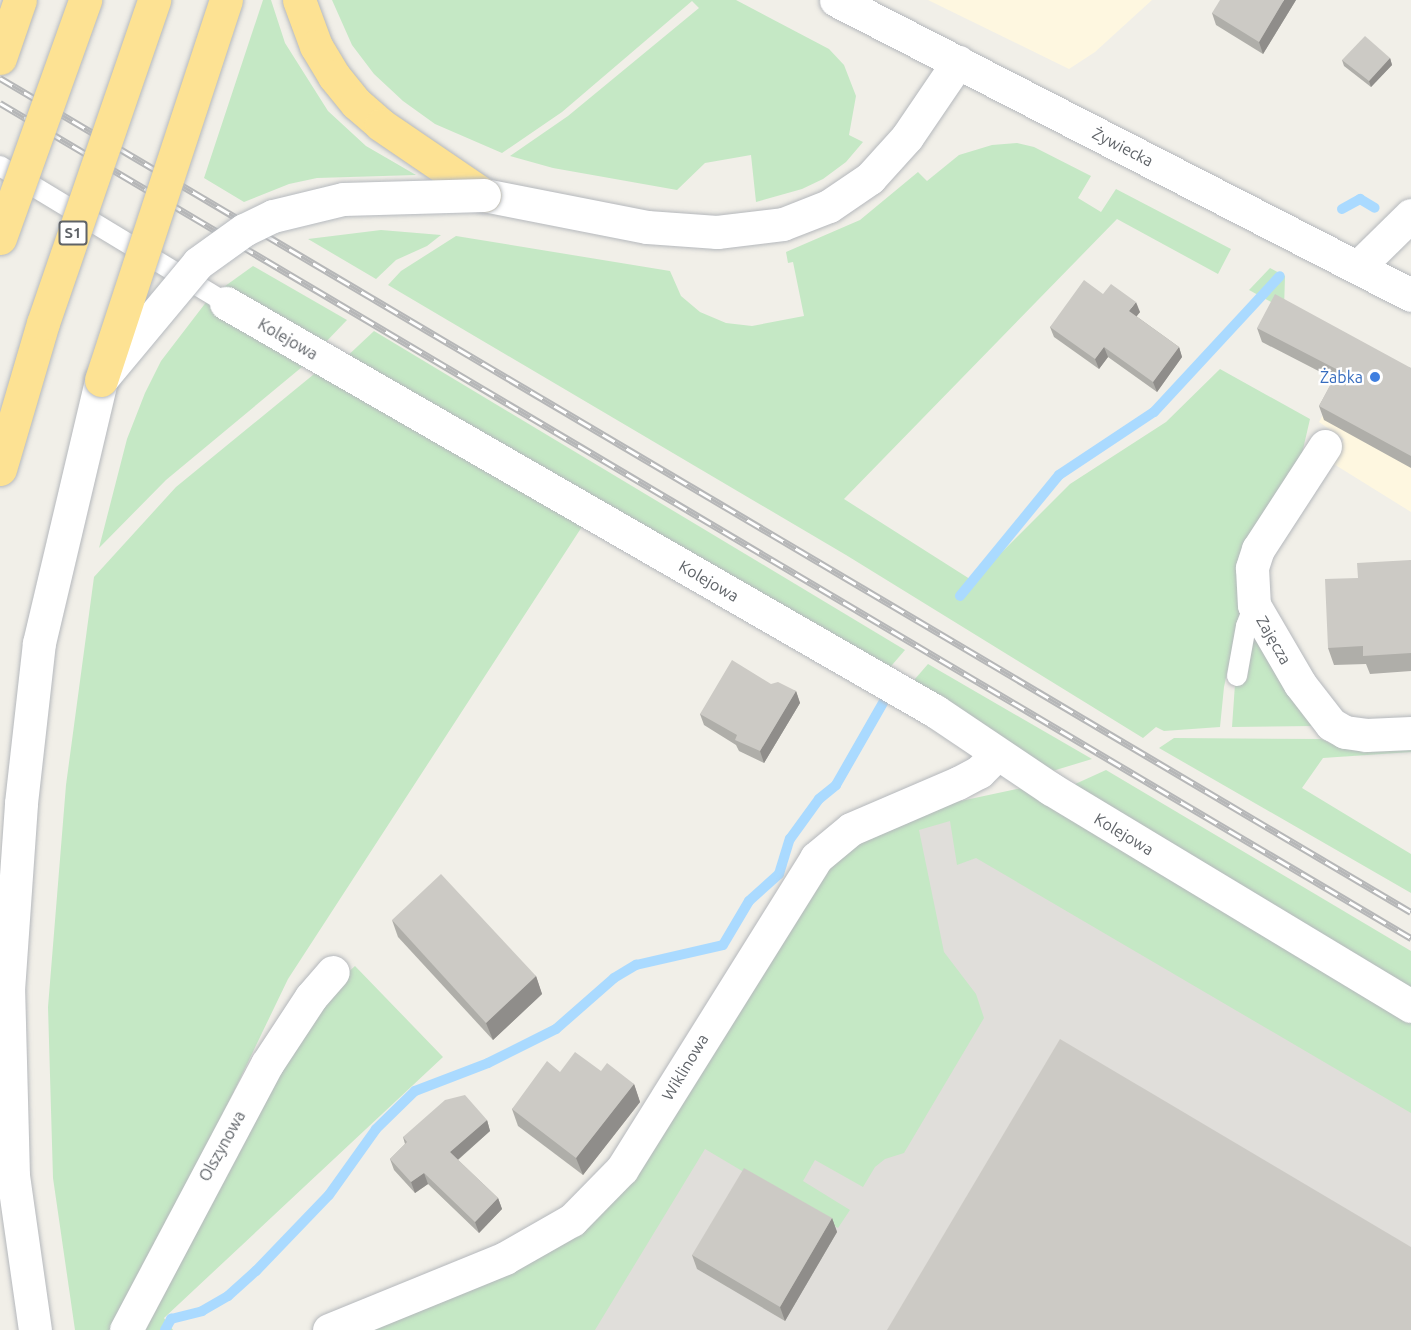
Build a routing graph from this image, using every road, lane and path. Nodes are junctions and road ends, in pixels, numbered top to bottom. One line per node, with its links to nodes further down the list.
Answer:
1 (20, 0): 7 (highway)
2 (85, 0): 12 (highway, bridge)
3 (154, 0): 18 (highway, S1, bridge)
4 (226, 0): 16 (highway, bridge)
5 (299, 0): 10 (highway)
6 (836, 0): 8 (street, Żywiecka)
7 (0, 58)
8 (958, 62): 10 (street); 13 (street, Żywiecka)
9 (0, 166): 15 (lane, Kolejowa)
10 (484, 195): 16 (street, bridge)
11 (1411, 215): 13 (street)
12 (0, 237)
13 (1358, 267): 14 (street, Żywiecka)
14 (1411, 295)
15 (226, 303): 22 (street, Kolejowa)
16 (101, 380): 25 (street)
17 (1325, 446): 19 (street, Zajęcza)
18 (0, 469)
19 (1254, 605): 20 (lane); 21 (street, Zajęcza)
20 (1237, 676)
21 (1411, 733)
22 (997, 754): 24 (street, Kolejowa); 27 (street, Wiklinowa)
23 (333, 972): 26 (street, Olszynowa)
24 (1411, 1006)
25 (35, 1330)
26 (126, 1330)
27 (329, 1330)

